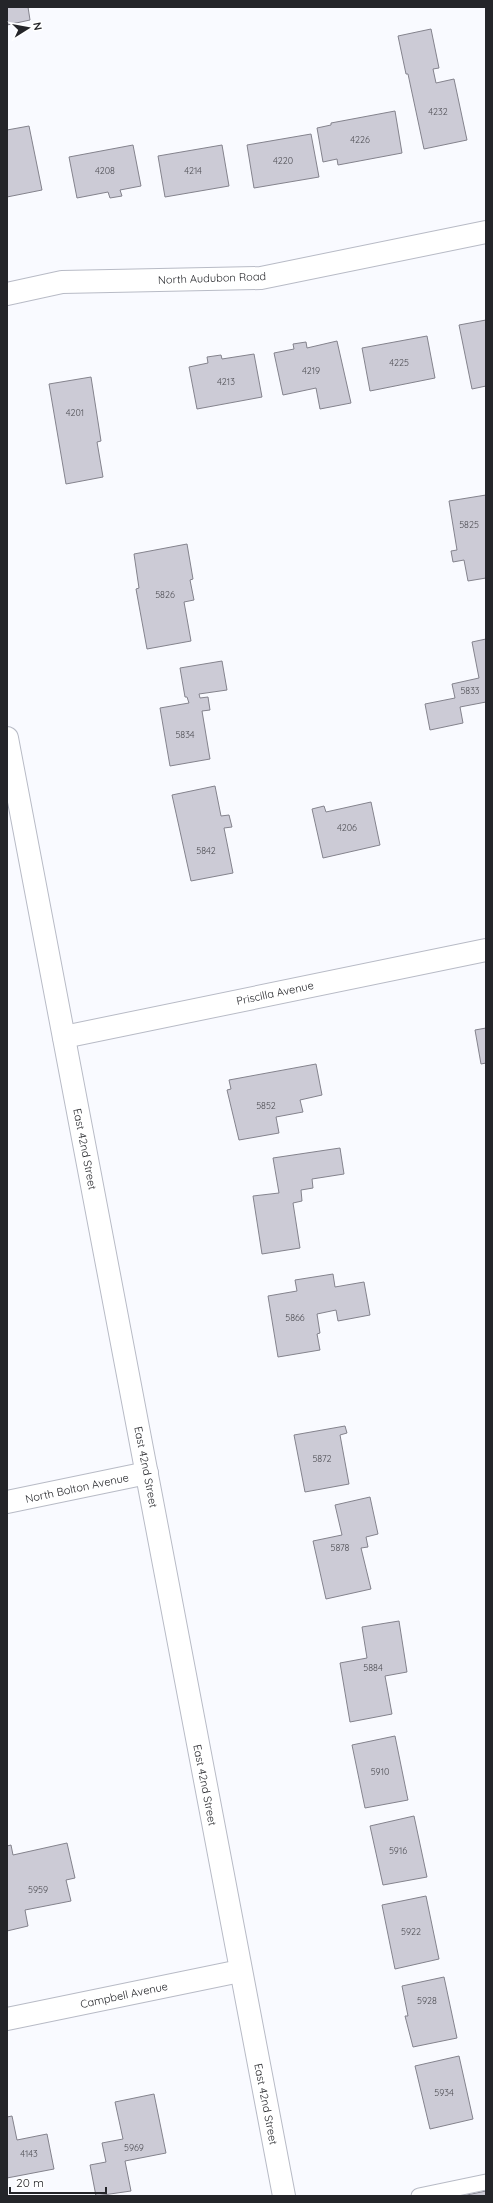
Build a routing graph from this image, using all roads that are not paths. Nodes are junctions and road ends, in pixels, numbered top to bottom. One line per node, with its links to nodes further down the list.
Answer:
1 (486, 232): 2 (street, North Audubon Road)
2 (7, 294)
3 (7, 738): 5 (street, East 42nd Street)
4 (486, 950): 5 (street, Priscilla Avenue)
5 (64, 1037): 6 (street, East 42nd Street)
6 (147, 1473): 7 (street, North Bolton Avenue); 8 (street, East 42nd Street)
7 (7, 1502)
8 (240, 1971): 9 (street, Campbell Avenue); 11 (street, East 42nd Street)
9 (7, 2019)
10 (486, 2182): 12 (lane)
11 (284, 2196)
12 (420, 2196)

